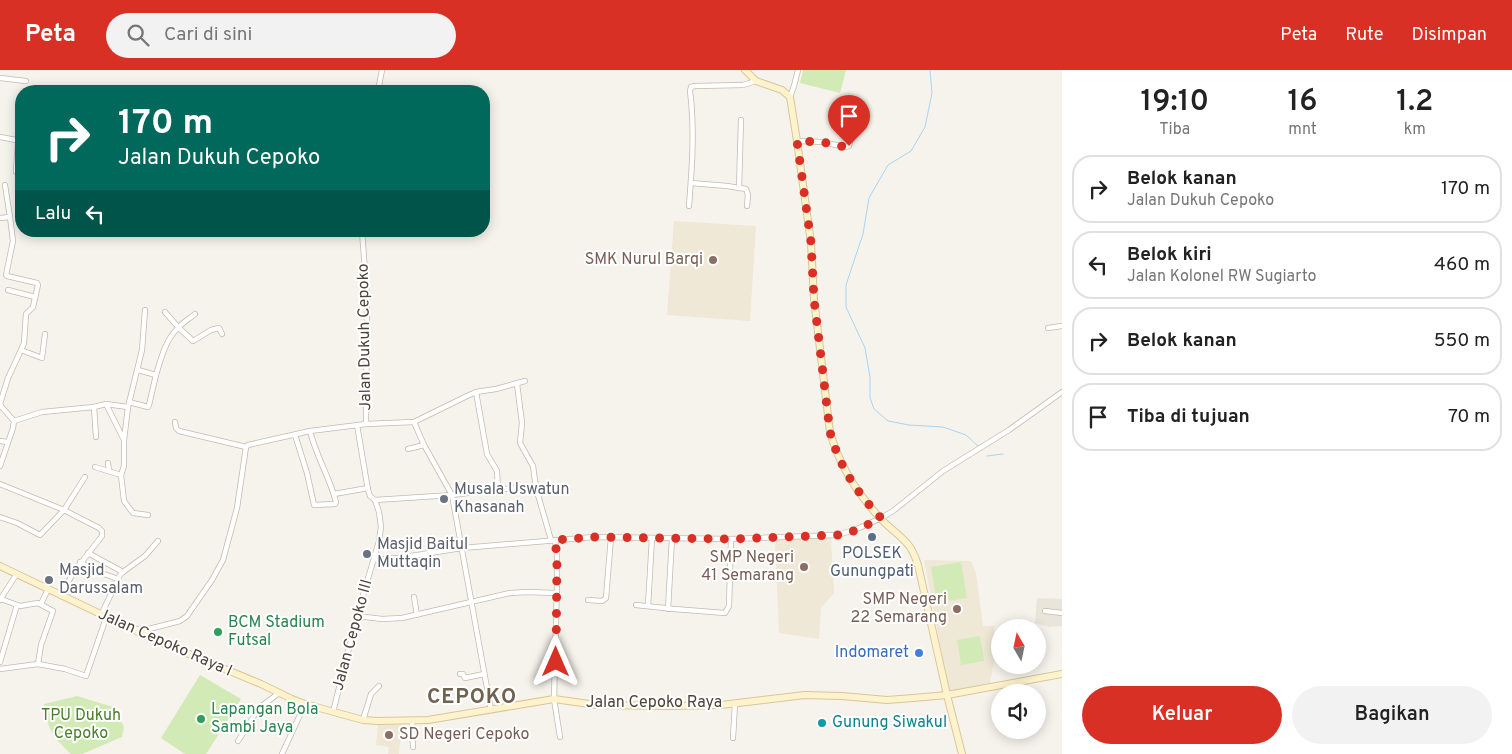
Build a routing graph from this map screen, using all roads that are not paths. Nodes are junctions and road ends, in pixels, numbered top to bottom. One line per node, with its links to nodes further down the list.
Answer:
1 (382, 70): 7 (street)
2 (744, 70): 6 (main road)
3 (798, 70): 8 (street)
4 (0, 78): 5 (street)
5 (26, 81)
6 (756, 81): 8 (main road); 14 (street)
7 (379, 85)
8 (790, 97): 13 (main road)
9 (856, 116): 13 (street)
10 (740, 120): 16 (street)
11 (0, 137): 12 (street)
12 (15, 140)
13 (797, 141): 73 (main road)
14 (691, 183): 16 (street); 17 (street)
15 (5, 186): 19 (street)
16 (739, 188): 18 (street)
17 (689, 206)
18 (747, 206)
19 (10, 217): 20 (street); 23 (street)
20 (0, 218)
21 (362, 237): 46 (street, Jalan Dukuh Cepoko)
22 (8, 290): 23 (street)
23 (35, 297): 32 (street)
24 (145, 310): 33 (street)
25 (165, 312): 28 (street)
26 (195, 314): 28 (street)
27 (1062, 326): 29 (street)
28 (178, 327): 31 (street); 34 (street)
29 (1048, 328)
30 (45, 334): 32 (street)
31 (222, 334)
32 (21, 350): 39 (street)
33 (138, 370): 34 (street); 41 (street)
34 (156, 375): 41 (street)
35 (525, 381): 36 (street)
36 (517, 384): 37 (street); 65 (street)
37 (476, 392): 45 (street); 66 (street)
38 (1062, 392): 73 (street)
39 (0, 404): 43 (street)
40 (106, 404): 41 (street); 42 (street); 51 (street)
41 (128, 405): 51 (street)
42 (94, 407): 43 (street); 50 (street)
43 (14, 421): 53 (street)
44 (175, 422): 55 (street)
45 (414, 422): 46 (street, Jalan Dukuh Cepoko); 54 (street)
46 (366, 424): 47 (street)
47 (358, 425): 48 (street); 64 (street)
48 (310, 431): 49 (street); 67 (street)
49 (294, 435): 55 (street); 67 (street)
50 (96, 437)
51 (124, 440): 61 (street)
52 (0, 441): 53 (street)
53 (8, 442): 58 (street)
54 (424, 445): 56 (street); 68 (street)
55 (246, 447): 105 (street)
56 (408, 449)
57 (108, 463): 60 (street)
58 (0, 466)
59 (95, 467): 60 (street)
60 (110, 471): 61 (street)
61 (121, 475): 71 (street)
62 (85, 477): 70 (street)
63 (0, 484): 70 (street)
64 (368, 488): 67 (street); 69 (street, Jalan Cepoko III)
65 (536, 488): 66 (street); 78 (street)
66 (498, 489): 68 (street)
67 (334, 494)
68 (452, 495): 69 (street); 80 (street)
69 (375, 500): 82 (street, Jalan Cepoko III)
70 (64, 510): 72 (street); 81 (street)
71 (148, 515)
72 (0, 517)
73 (881, 518): 77 (street); 116 (main road)
74 (611, 537): 75 (street); 78 (street); 93 (street)
75 (652, 538): 76 (street); 98 (street)
76 (672, 538): 77 (street); 99 (street)
77 (731, 539): 99 (street)
78 (553, 540): 80 (street); 89 (street)
79 (158, 541): 85 (street)
80 (462, 548): 82 (street); 94 (street)
81 (88, 553): 83 (street); 85 (street)
82 (374, 560): 103 (street, Jalan Cepoko III)
83 (80, 562): 87 (street); 90 (street)
84 (0, 566): 86 (main road, Jalan Cepoko Raya I)
85 (123, 572): 87 (street)
86 (16, 575): 88 (main road, Jalan Cepoko Raya I); 92 (street)
87 (118, 579): 104 (street)
88 (48, 589): 90 (main road, Jalan Cepoko Raya I); 95 (street)
89 (556, 593): 94 (street); 117 (street)
90 (60, 596): 104 (main road, Jalan Cepoko Raya I)
91 (414, 596): 102 (street)
92 (1, 600): 96 (street)
93 (588, 600)
94 (471, 603): 102 (street); 112 (street)
95 (41, 604): 96 (street); 109 (street)
96 (17, 605): 108 (street)
97 (636, 605): 98 (street)
98 (648, 606): 99 (street)
99 (668, 609)
100 (1045, 611): 101 (street)
101 (1062, 612)
102 (417, 615): 103 (street)
103 (357, 616): 121 (street, Jalan Cepoko III)
104 (104, 617): 106 (main road, Jalan Cepoko Raya I); 109 (street)
105 (148, 628): 106 (street); 107 (street)
106 (134, 630): 107 (main road, Jalan Cepoko Raya I)
107 (144, 635): 115 (main road, Jalan Cepoko Raya I)
108 (0, 662)
109 (38, 664): 110 (street)
110 (0, 669)
111 (460, 674): 112 (street)
112 (484, 674): 120 (street)
113 (1062, 674): 116 (main road, Jalan Cepoko Raya)
114 (379, 686): 122 (street)
115 (279, 692): 118 (main road, Jalan Cepoko Raya I); 126 (street)
116 (947, 695): 119 (main road, Jalan Cepoko Raya); 129 (main road)
117 (554, 699): 119 (main road, Jalan Cepoko Raya); 120 (main road, Jalan Cepoko Raya); 124 (street)
118 (305, 704): 121 (main road, Jalan Cepoko Raya I); 128 (street)
119 (735, 704): 125 (street)
120 (491, 710): 123 (main road, Jalan Cepoko Raya)
121 (333, 712): 122 (main road, Jalan Cepoko Raya)
122 (363, 720): 123 (main road, Jalan Cepoko Raya)
123 (412, 720): 127 (street)
124 (560, 737)
125 (733, 738)
126 (238, 741)
127 (413, 747)
128 (282, 754)
129 (962, 754)

